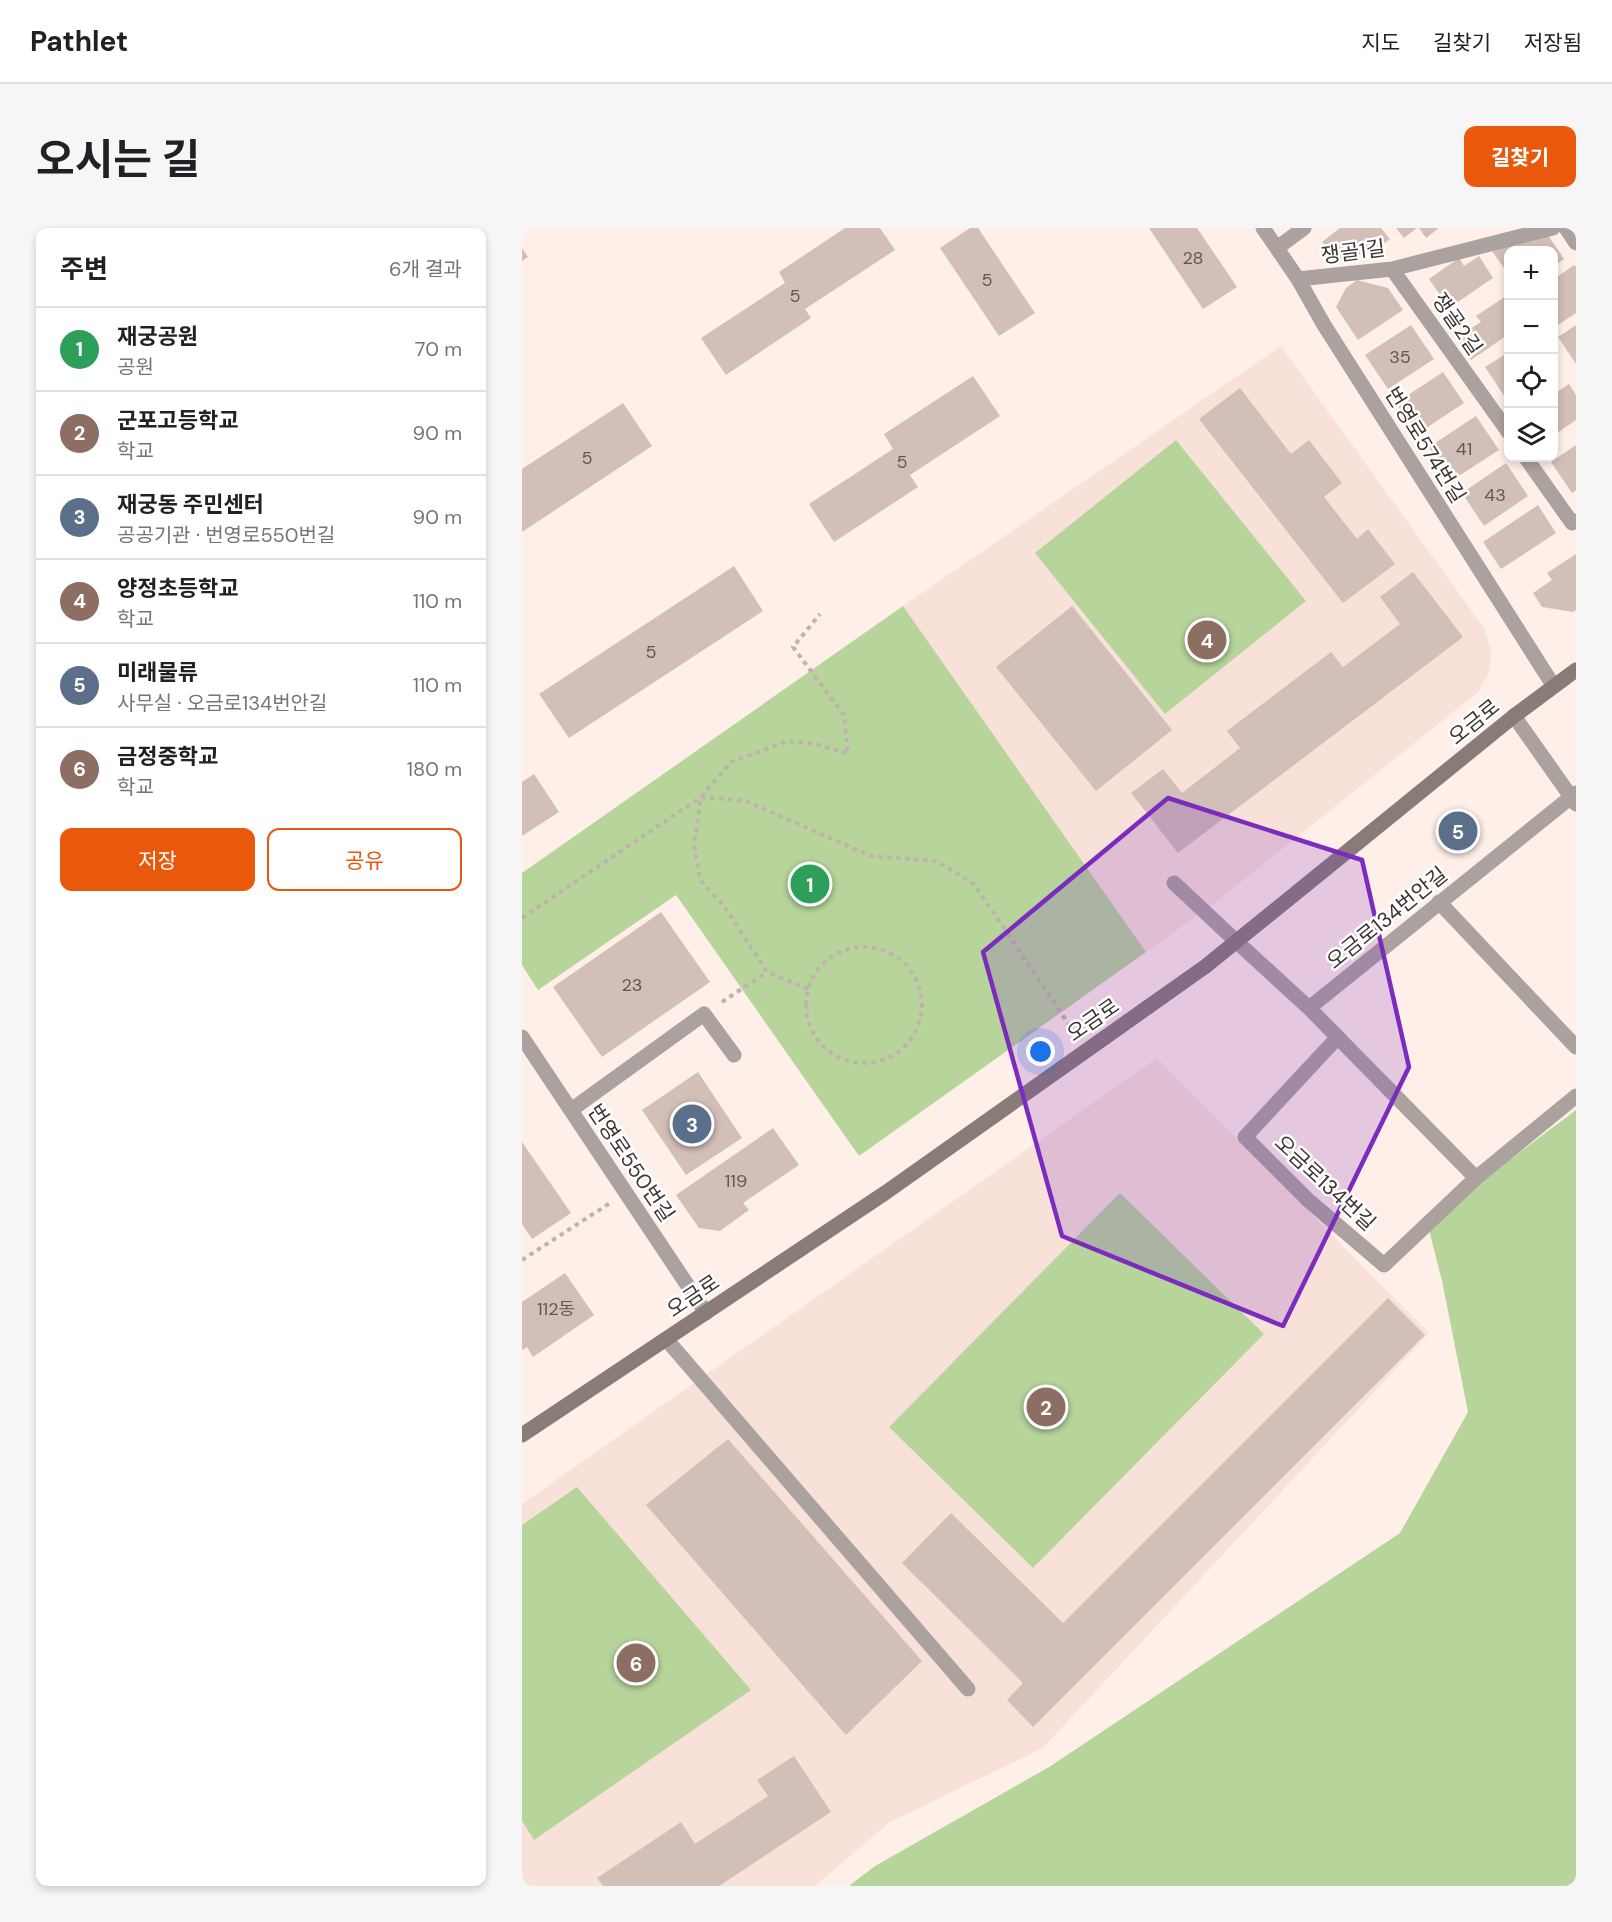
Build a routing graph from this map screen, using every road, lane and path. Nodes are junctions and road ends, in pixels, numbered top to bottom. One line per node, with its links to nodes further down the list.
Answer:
1 (1263, 228): 6 (street, 번영로574번길)
2 (1304, 228): 6 (street)
3 (1553, 228): 7 (street, 쟁골1길)
4 (1566, 228): 5 (street)
5 (1576, 243)
6 (1277, 248): 8 (street, 번영로574번길)
7 (1392, 269): 8 (street, 쟁골1길); 9 (street, 쟁골2길)
8 (1298, 279): 14 (street, 번영로574번길)
9 (1504, 426)
10 (1529, 462): 11 (street)
11 (1576, 521)
12 (820, 614): 16 (path)
13 (1576, 670): 14 (street, 오금로)
14 (1553, 685): 15 (street, 오금로)
15 (1514, 716): 17 (street); 21 (street, 오금로)
16 (701, 797): 20 (path); 22 (path); 29 (path)
17 (1574, 798): 19 (street, 오금로134번안길)
18 (1174, 883): 21 (street)
19 (1439, 902): 24 (street, 오금로134번안길); 28 (street)
20 (522, 918)
21 (1237, 942): 24 (street); 29 (street, 오금로)
22 (767, 972): 23 (path); 25 (path)
23 (808, 989): 23 (path)
24 (1309, 1008): 27 (street)
25 (704, 1014): 30 (street); 32 (street)
26 (522, 1037): 32 (street, 번영로550번길)
27 (1337, 1038): 33 (street); 33 (street, 오금로134번길)
28 (1576, 1047)
29 (1086, 1050): 36 (street, 오금로)
30 (734, 1055)
31 (1576, 1096): 33 (street, 오금로134번길)
32 (571, 1110): 34 (street, 번영로550번길)
33 (1476, 1178)
34 (626, 1193): 35 (path); 36 (street, 번영로550번길)
35 (522, 1260)
36 (706, 1313): 37 (street, 오금로)
37 (666, 1339): 38 (street, 오금로); 39 (street)
38 (522, 1435)
39 (968, 1689)

